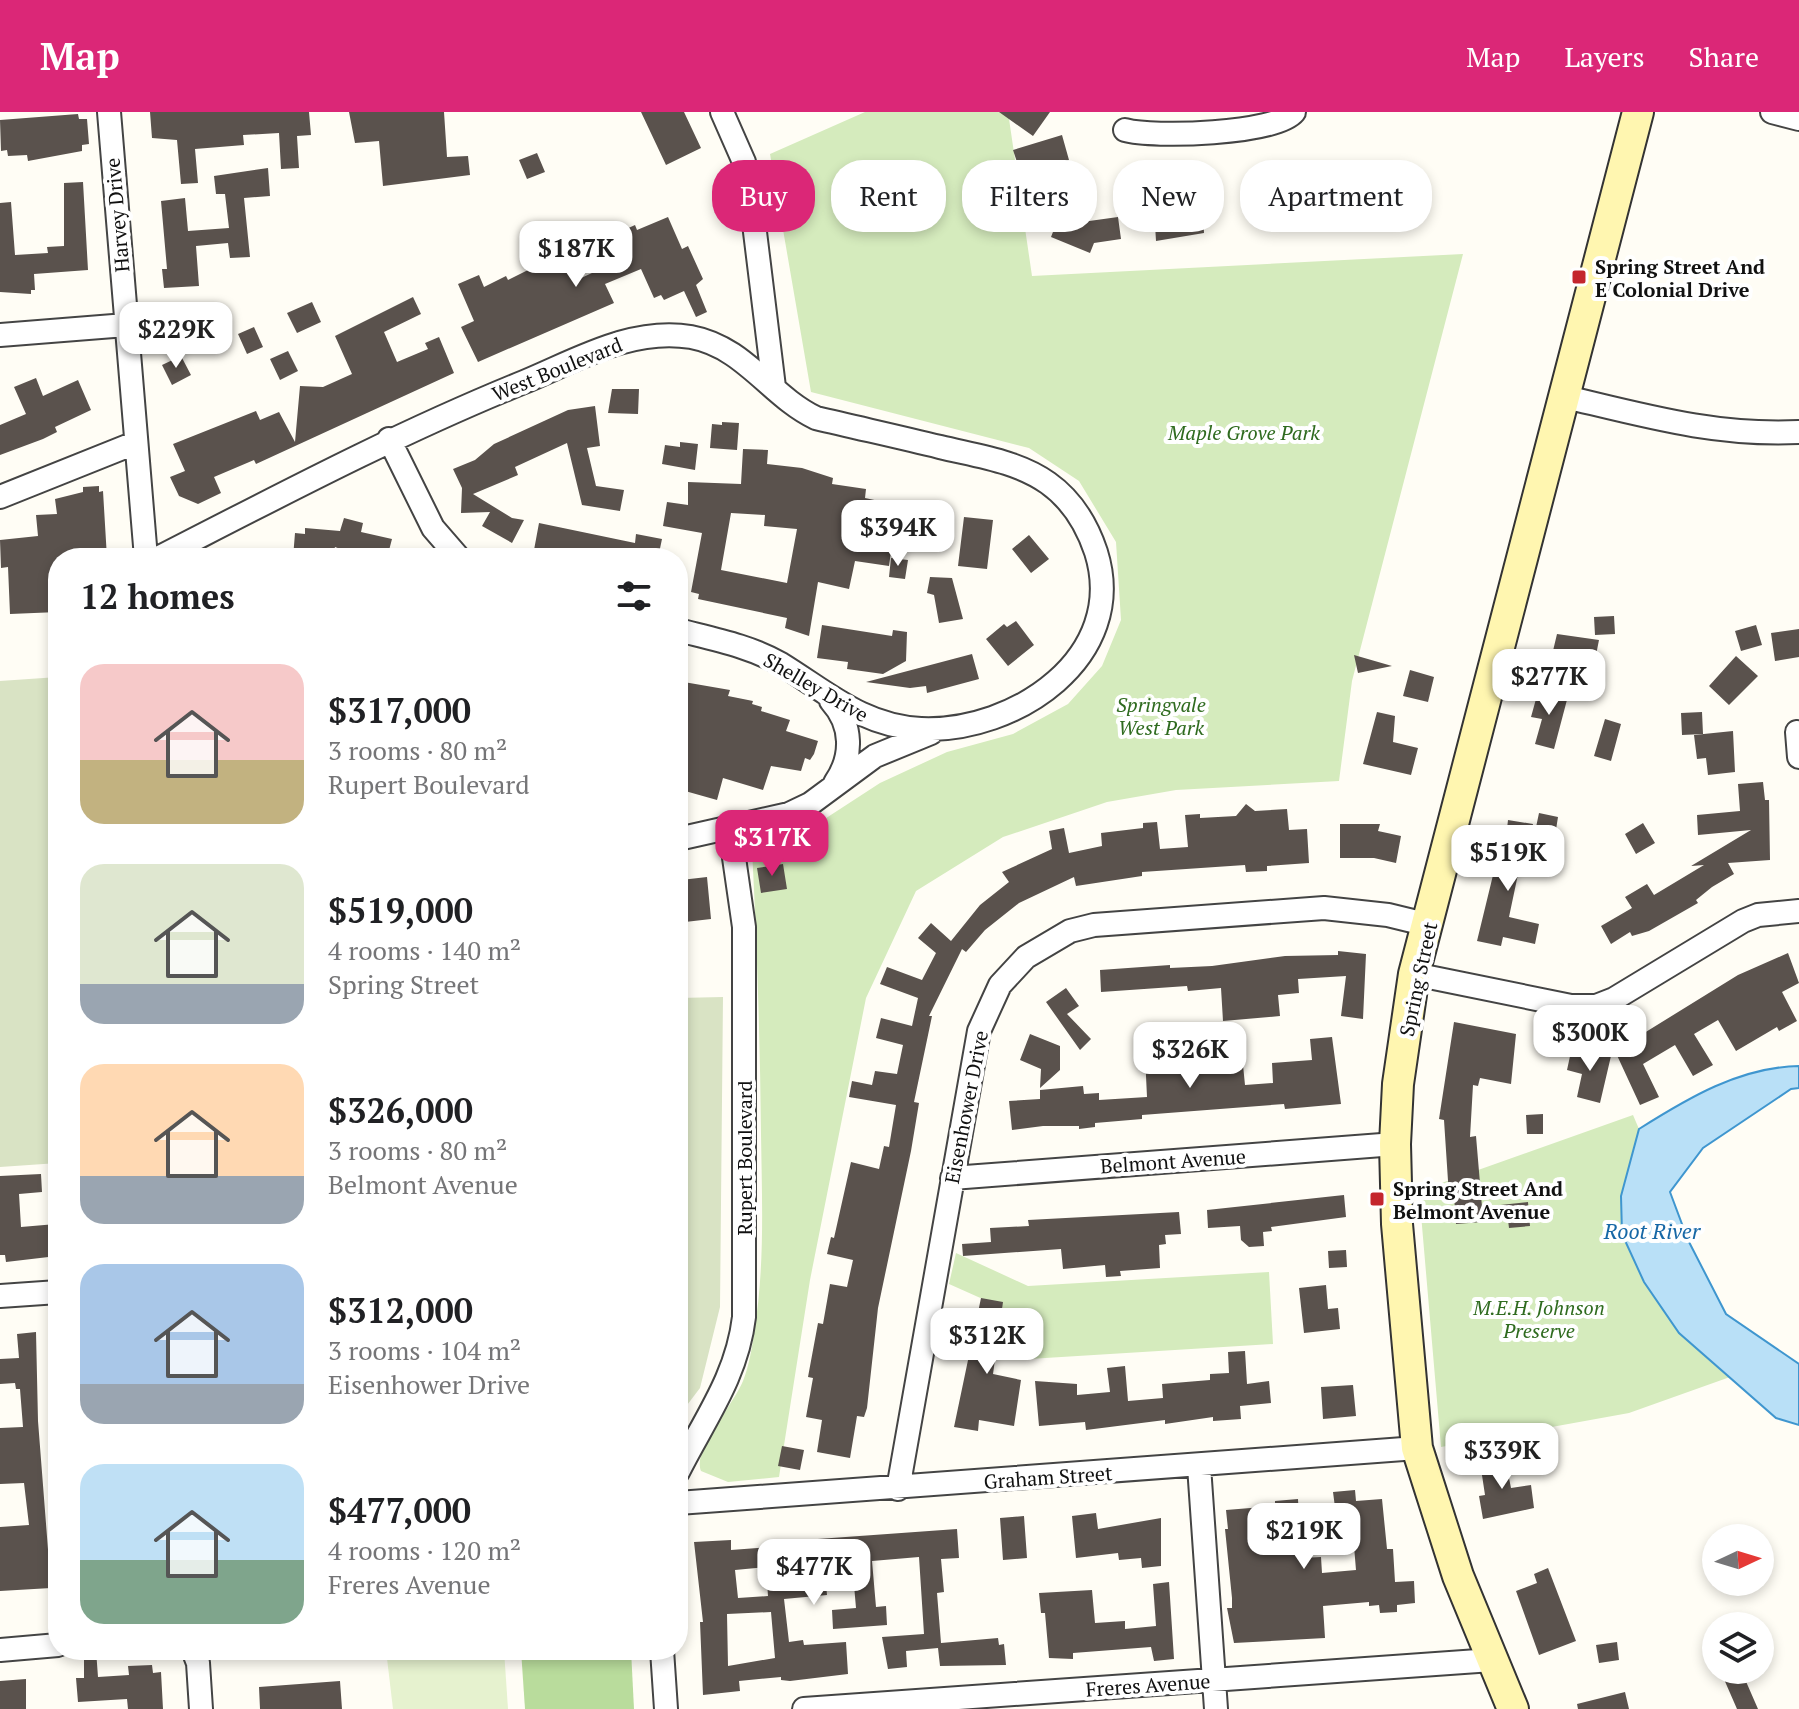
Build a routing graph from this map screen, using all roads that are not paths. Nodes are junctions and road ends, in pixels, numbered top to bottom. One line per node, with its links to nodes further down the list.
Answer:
1 (109, 112): 8 (street, Harvey Drive)
2 (722, 112): 10 (street)
3 (1294, 112): 7 (street)
4 (1638, 112): 11 (main road, Spring Street)
5 (1772, 112): 6 (street)
6 (1799, 119)
7 (1125, 130)
8 (126, 325): 9 (street); 14 (street, Harvey Drive)
9 (0, 335)
10 (774, 387): 13 (street, West Boulevard); 20 (street, West Boulevard)
11 (1566, 397): 12 (street); 29 (main road, Spring Street)
12 (1799, 432)
13 (389, 439): 17 (street, West Boulevard); 18 (street)
14 (135, 443): 15 (street); 16 (street, Harvey Drive)
15 (0, 497)
16 (145, 548)
17 (177, 548)
18 (450, 548)
19 (688, 633): 21 (street, Shelley Drive)
20 (1079, 658): 22 (street, Shelley Drive)
21 (824, 695): 22 (street, Shelley Drive); 25 (street)
22 (956, 727): 25 (street)
23 (1797, 732): 24 (street)
24 (1799, 757)
25 (829, 790): 26 (street)
26 (730, 830): 27 (street); 36 (street, Rupert Boulevard)
27 (688, 837)
28 (1799, 911): 30 (street)
29 (1429, 925): 30 (main road, Spring Street); 32 (street, Eisenhower Drive)
30 (1414, 974): 31 (main road, Spring Street)
31 (1395, 1144): 32 (street, Belmont Avenue); 35 (main road, Spring Street)
32 (952, 1178): 38 (street, Eisenhower Drive)
33 (48, 1293): 34 (street)
34 (0, 1296)
35 (1417, 1448): 37 (street, Graham Street); 44 (main road, Spring Street)
36 (688, 1454)
37 (1199, 1466): 38 (street, Graham Street); 45 (street)
38 (898, 1489): 39 (street, Graham Street)
39 (688, 1502)
40 (48, 1646): 41 (street)
41 (0, 1650)
42 (197, 1660): 46 (street)
43 (663, 1660): 47 (street)
44 (1492, 1660): 45 (street, Freres Avenue); 50 (main road, Spring Street)
45 (1214, 1681): 48 (street, Freres Avenue); 49 (street)
46 (201, 1709)
47 (666, 1709)
48 (804, 1709)
49 (1216, 1709)
50 (1513, 1709)

